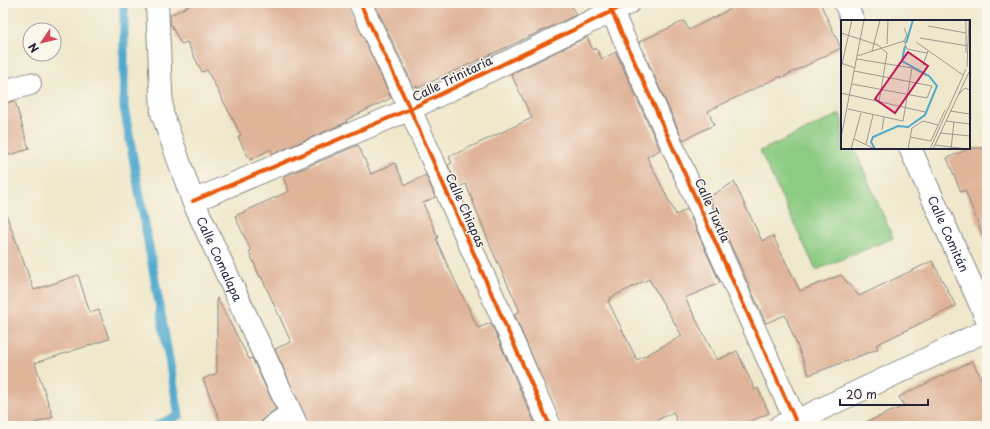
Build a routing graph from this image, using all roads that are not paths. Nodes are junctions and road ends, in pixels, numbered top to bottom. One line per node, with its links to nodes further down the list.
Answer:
1 (157, 3): 10 (street, Calle Comalapa)
2 (360, 3): 8 (street, Calle Chiapas)
3 (845, 3): 5 (street)
4 (616, 6): 8 (street, Calle Trinitaria); 14 (street, Calle Tuxtla)
5 (853, 20)
6 (30, 84): 7 (street)
7 (3, 91)
8 (410, 109): 10 (street, Calle Trinitaria); 16 (street, Calle Chiapas)
9 (910, 149): 11 (street, Calle Comitán)
10 (193, 201): 13 (street, Calle Comalapa)
11 (987, 318)
12 (987, 330): 14 (street)
13 (294, 420): 15 (street)
14 (791, 424)
15 (273, 426)
16 (550, 426)

